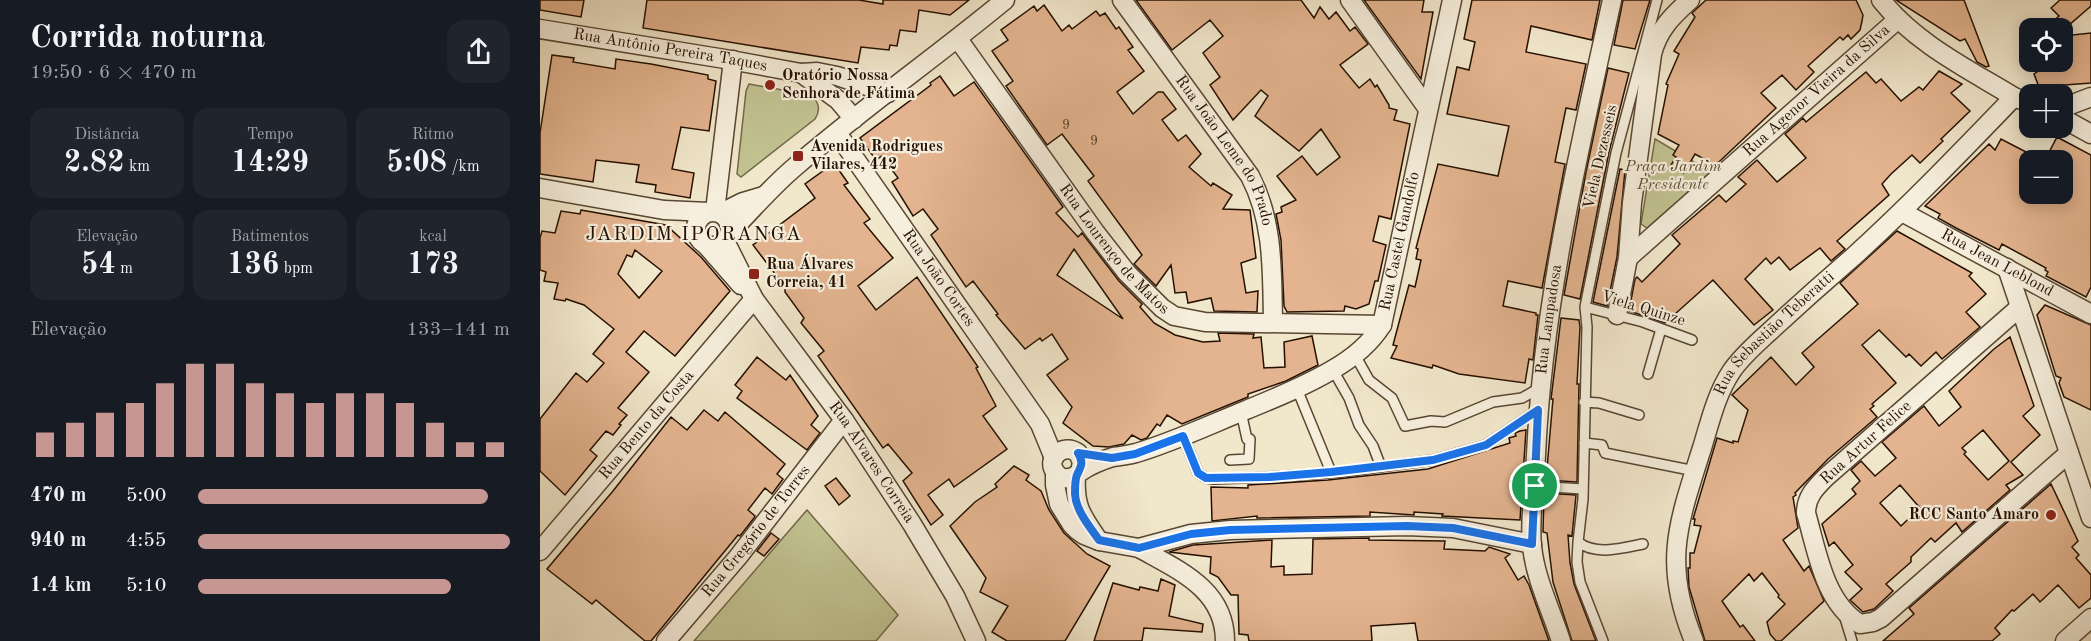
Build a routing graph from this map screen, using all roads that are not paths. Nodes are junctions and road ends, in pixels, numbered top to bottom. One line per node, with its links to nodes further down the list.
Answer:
1 (1005, 0): 11 (street)
2 (1122, 0): 39 (street, Rua João Leme do Prado)
3 (1350, 0): 19 (street)
4 (1452, 0): 19 (street, Rua Castel Gandolfo)
5 (1612, 0): 46 (street, Rua Lampadosa)
6 (1657, 0): 35 (lane, Viela Dezesseis)
7 (1690, 0): 32 (street)
8 (1881, 0): 9 (street)
9 (1897, 20): 16 (street); 32 (street, Rua Agenor Vieira da Silva)
10 (540, 29): 12 (street, Rua Antônio Pereira Taques)
11 (958, 39): 14 (street); 39 (street, Rua Lourenço de Matos)
12 (733, 60): 13 (street, Rua Antônio Pereira Taques); 27 (street)
13 (801, 73): 14 (street, Rua Antônio Pereira Taques); 20 (street, Rua Antônio Pereira Taques)
14 (888, 93): 20 (street)
15 (2091, 97): 18 (street)
16 (2019, 98)
17 (2019, 103): 28 (street, Rua Sebastião Teberatti)
18 (2073, 104)
19 (1428, 109): 40 (street, Rua Castel Gandolfo)
20 (854, 119): 22 (street)
21 (2073, 124): 23 (street)
22 (837, 133): 25 (street); 56 (street, Rua João Cortes)
23 (2091, 134)
24 (540, 188): 26 (street)
25 (763, 196): 27 (street); 30 (street)
26 (664, 210): 27 (street); 29 (street)
27 (715, 212): 29 (street); 30 (street)
28 (1902, 212): 33 (street, Rua Jean Leblond); 60 (street, Rua Sebastião Teberatti)
29 (696, 230): 31 (street)
30 (728, 236): 31 (street); 34 (street, Rua Álvares Correia)
31 (706, 245): 34 (street, Rua Álvares Correia)
32 (1628, 258): 38 (street)
33 (2007, 268): 36 (street); 37 (street, Rua Jean Leblond)
34 (752, 296): 52 (street, Rua Álvares Correia); 71 (street, Rua Bento da Costa)
35 (1585, 307): 38 (lane, Viela Quinze); 48 (lane, Viela Dezesseis)
36 (2020, 307): 55 (street); 72 (street, Rua Artur Felice)
37 (2091, 314)
38 (1617, 315): 41 (lane, Viela Quinze)
39 (1273, 322): 40 (street, Rua Lourenço de Matos)
40 (1382, 325): 43 (street, Rua Castel Gandolfo)
41 (1661, 329): 42 (lane, Viela Quinze); 45 (lane)
42 (1692, 340)
43 (1355, 355): 44 (street, Rua Castel Gandolfo); 46 (lane)
44 (1333, 370): 47 (street, Rua Castel Gandolfo); 59 (lane)
45 (1648, 374)
46 (1541, 387): 49 (street, Rua Lampadosa)
47 (1297, 389): 50 (street, Rua Castel Gandolfo); 61 (lane)
48 (1584, 402): 51 (lane); 54 (lane, Viela Dezesseis)
49 (1538, 410): 59 (lane); 63 (street, Rua Lampadosa)
50 (1241, 412): 53 (street, Rua Castel Gandolfo); 58 (lane)
51 (1639, 415)
52 (844, 420): 74 (street, Rua Gregório de Torres); 75 (street, Rua Álvares Correia)
53 (1183, 436): 57 (street, Rua Castel Gandolfo); 61 (lane)
54 (1584, 443): 60 (lane); 64 (lane, Viela Dezesseis)
55 (2069, 453): 65 (street); 72 (street)
56 (1064, 458): 57 (street, Rua Castel Gandolfo); 62 (street); 62 (street); 66 (street)
57 (1112, 458): 62 (street, Rua Castel Gandolfo)
58 (1230, 460)
59 (1381, 467): 61 (lane)
60 (1695, 471): 79 (street, Rua Sebastião Teberatti)
61 (1331, 472)
62 (1078, 474): 66 (street)
63 (1535, 486): 64 (lane); 68 (street, Rua Lampadosa)
64 (1583, 489): 67 (lane, Viela Dezesseis)
65 (2091, 518)
66 (1099, 540): 70 (street)
67 (1578, 542): 69 (lane); 78 (lane, Viela Dezesseis)
68 (1532, 544): 70 (street); 77 (street, Rua Lampadosa)
69 (1643, 544)
70 (1139, 548): 76 (street)
71 (540, 551)
72 (1844, 611): 80 (lane)
73 (2091, 618): 81 (street)
74 (666, 641)
75 (976, 641)
76 (1225, 641)
77 (1561, 641)
78 (1603, 641)
79 (1694, 641)
80 (1852, 641)
81 (2065, 641)

